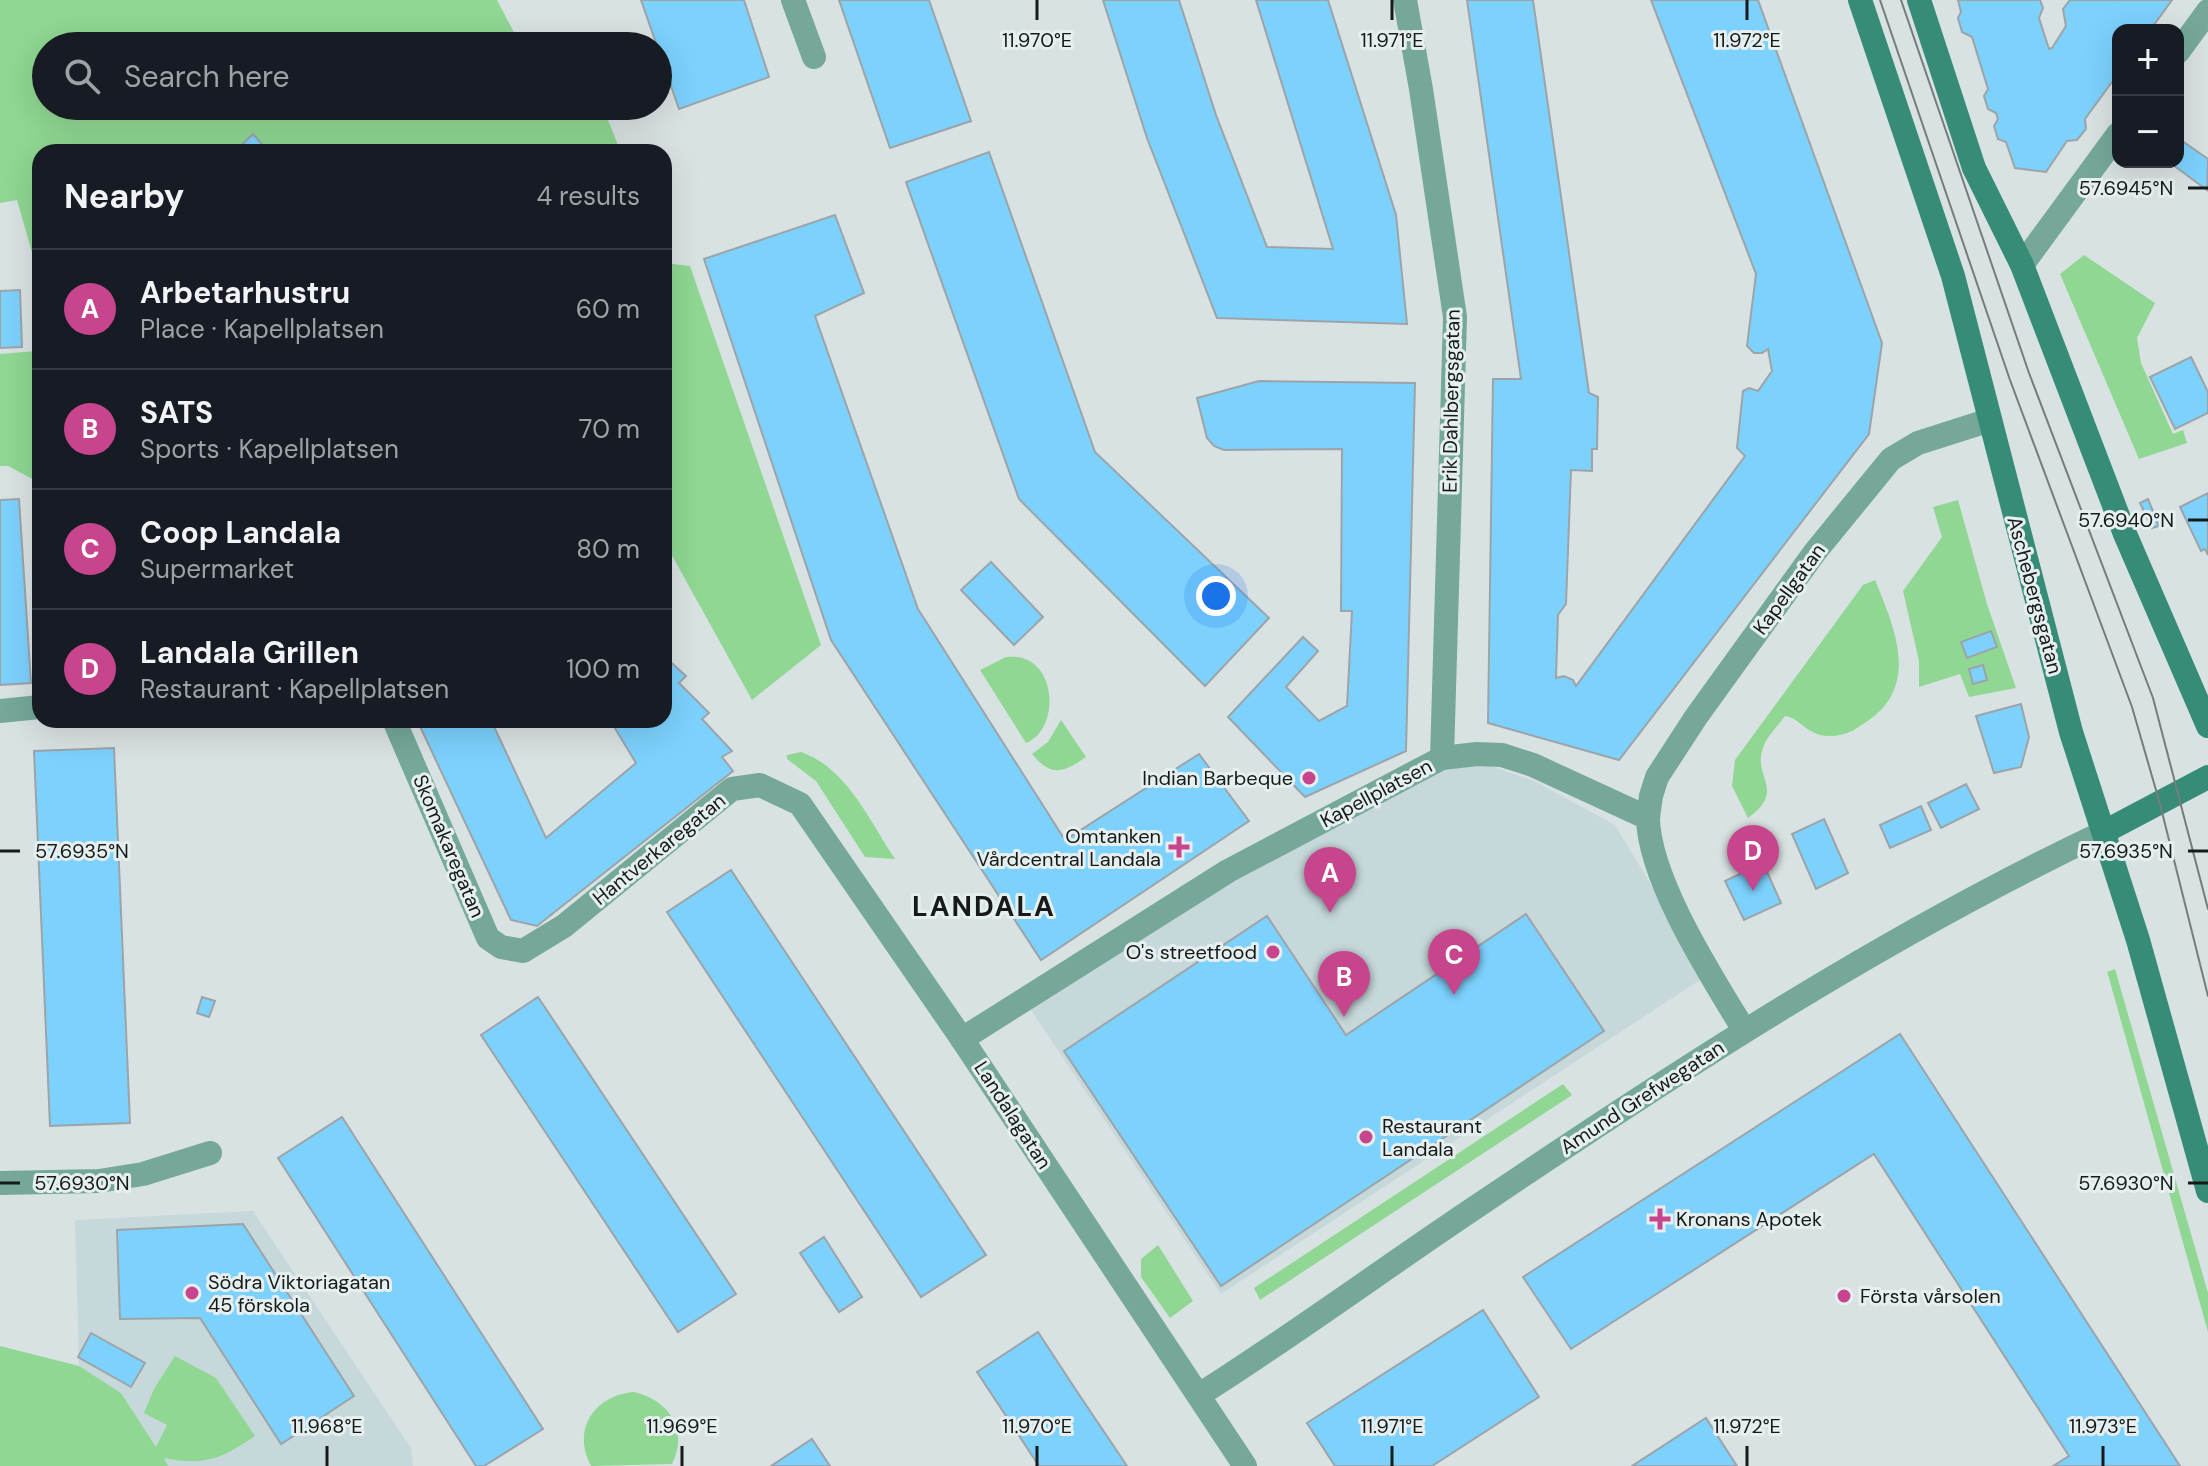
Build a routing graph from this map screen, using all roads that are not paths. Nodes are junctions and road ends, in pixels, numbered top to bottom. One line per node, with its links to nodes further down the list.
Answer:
1 (793, 0): 7 (street)
2 (1405, 0): 15 (street, Erik Dahlbergsgatan)
3 (1860, 0): 10 (street, Aschebergsgatan)
4 (1919, 0): 9 (street)
5 (2208, 11): 6 (street)
6 (2184, 44)
7 (814, 57)
8 (2112, 142): 9 (street)
9 (2022, 265): 13 (street)
10 (1990, 420): 20 (street, Kapellgatan); 21 (street, Aschebergsgatan)
11 (32, 708): 12 (street)
12 (0, 711)
13 (2208, 726)
14 (397, 728): 22 (street, Skomakaregatan)
15 (1442, 758): 20 (street, Kapellplatsen); 24 (street, Kapellplatsen)
16 (2208, 777): 18 (street)
17 (760, 785): 22 (street, Hantverkaregatan); 24 (street, Landalagatan)
18 (2178, 795): 19 (street); 21 (street)
19 (2208, 800)
20 (1648, 818): 23 (street)
21 (2104, 832): 23 (street, Amund Grefwegatan); 27 (street, Aschebergsgatan)
22 (564, 926)
23 (1744, 1030): 28 (street, Amund Grefwegatan)
24 (962, 1039): 28 (street, Landalagatan)
25 (210, 1153): 26 (street)
26 (0, 1183)
27 (2208, 1191)
28 (1199, 1395): 29 (street, Landalagatan)
29 (1245, 1466)

